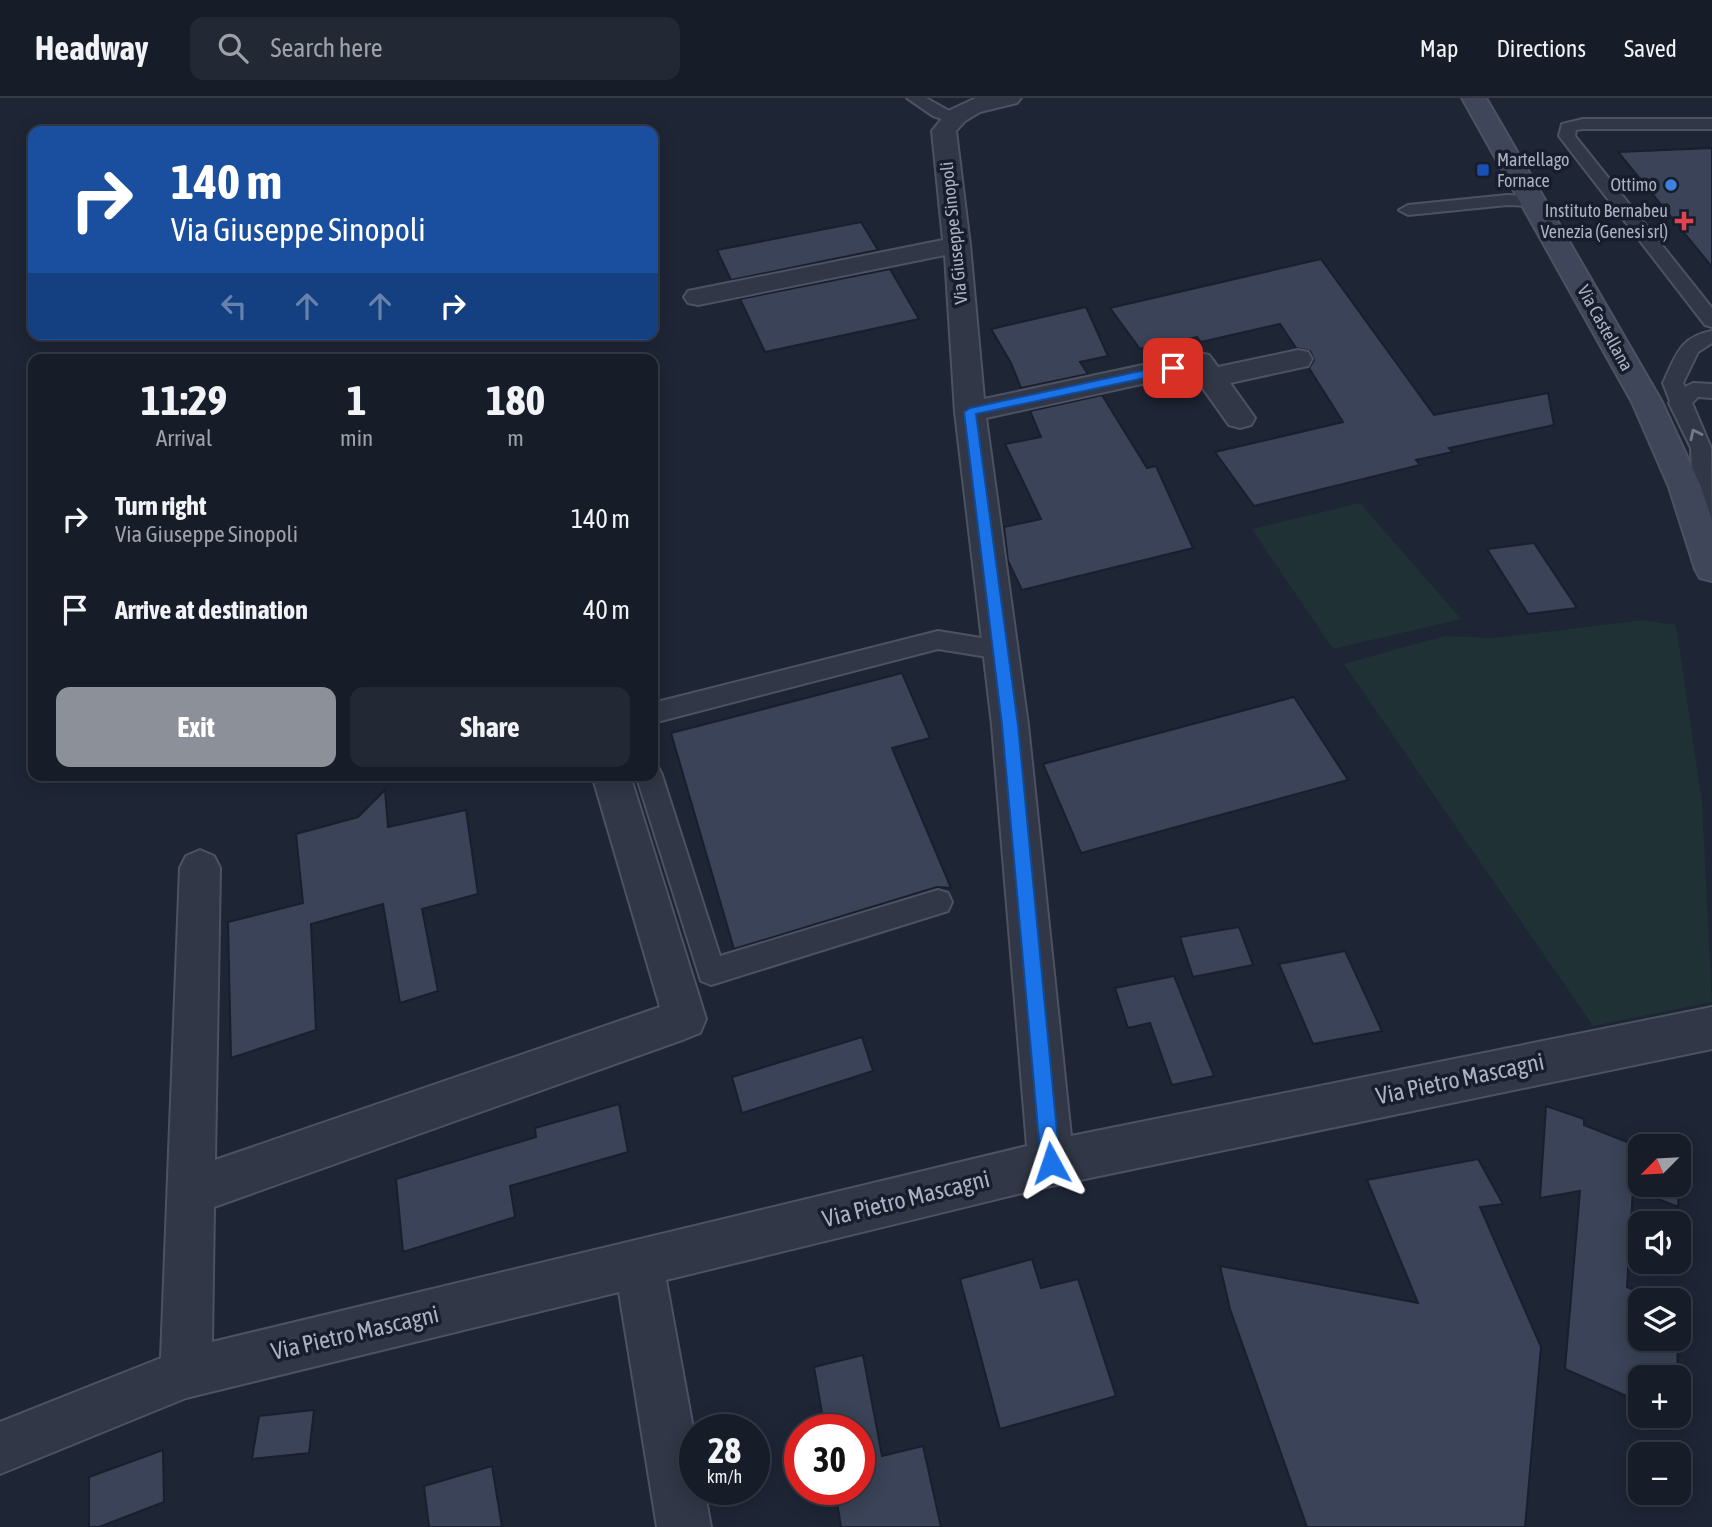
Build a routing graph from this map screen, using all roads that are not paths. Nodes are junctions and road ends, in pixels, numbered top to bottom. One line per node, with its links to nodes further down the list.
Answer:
1 (915, 98): 4 (lane)
2 (1009, 98): 4 (street)
3 (1476, 102): 6 (street, Via Castellana)
4 (952, 117): 8 (street, Via Giuseppe Sinopoli)
5 (1712, 124): 10 (lane)
6 (1534, 201): 7 (lane); 18 (street, Via Castellana)
7 (1408, 210)
8 (957, 244): 9 (street); 16 (street, Via Giuseppe Sinopoli)
9 (698, 297)
10 (1712, 321)
11 (1712, 337): 15 (lane)
12 (1298, 359): 13 (street)
13 (1210, 378): 16 (street); 17 (street)
14 (1712, 391): 15 (lane)
15 (1679, 403): 18 (lane, one-way to 15)
16 (970, 412): 19 (street, Via Giuseppe Sinopoli)
17 (1240, 418)
18 (1709, 560)
19 (999, 650): 20 (lane); 26 (street, Via Giuseppe Sinopoli)
20 (658, 712)
21 (613, 781): 27 (street)
22 (651, 781): 24 (lane)
23 (200, 868): 27 (street)
24 (938, 901)
25 (1712, 1028): 26 (street, Via Pietro Mascagni)
26 (1051, 1163): 28 (street, Via Pietro Mascagni)
27 (193, 1191): 29 (street)
28 (639, 1265): 29 (street, Via Pietro Mascagni); 31 (street)
29 (186, 1373): 30 (street, Via Pietro Mascagni)
30 (0, 1448)
31 (684, 1527)

